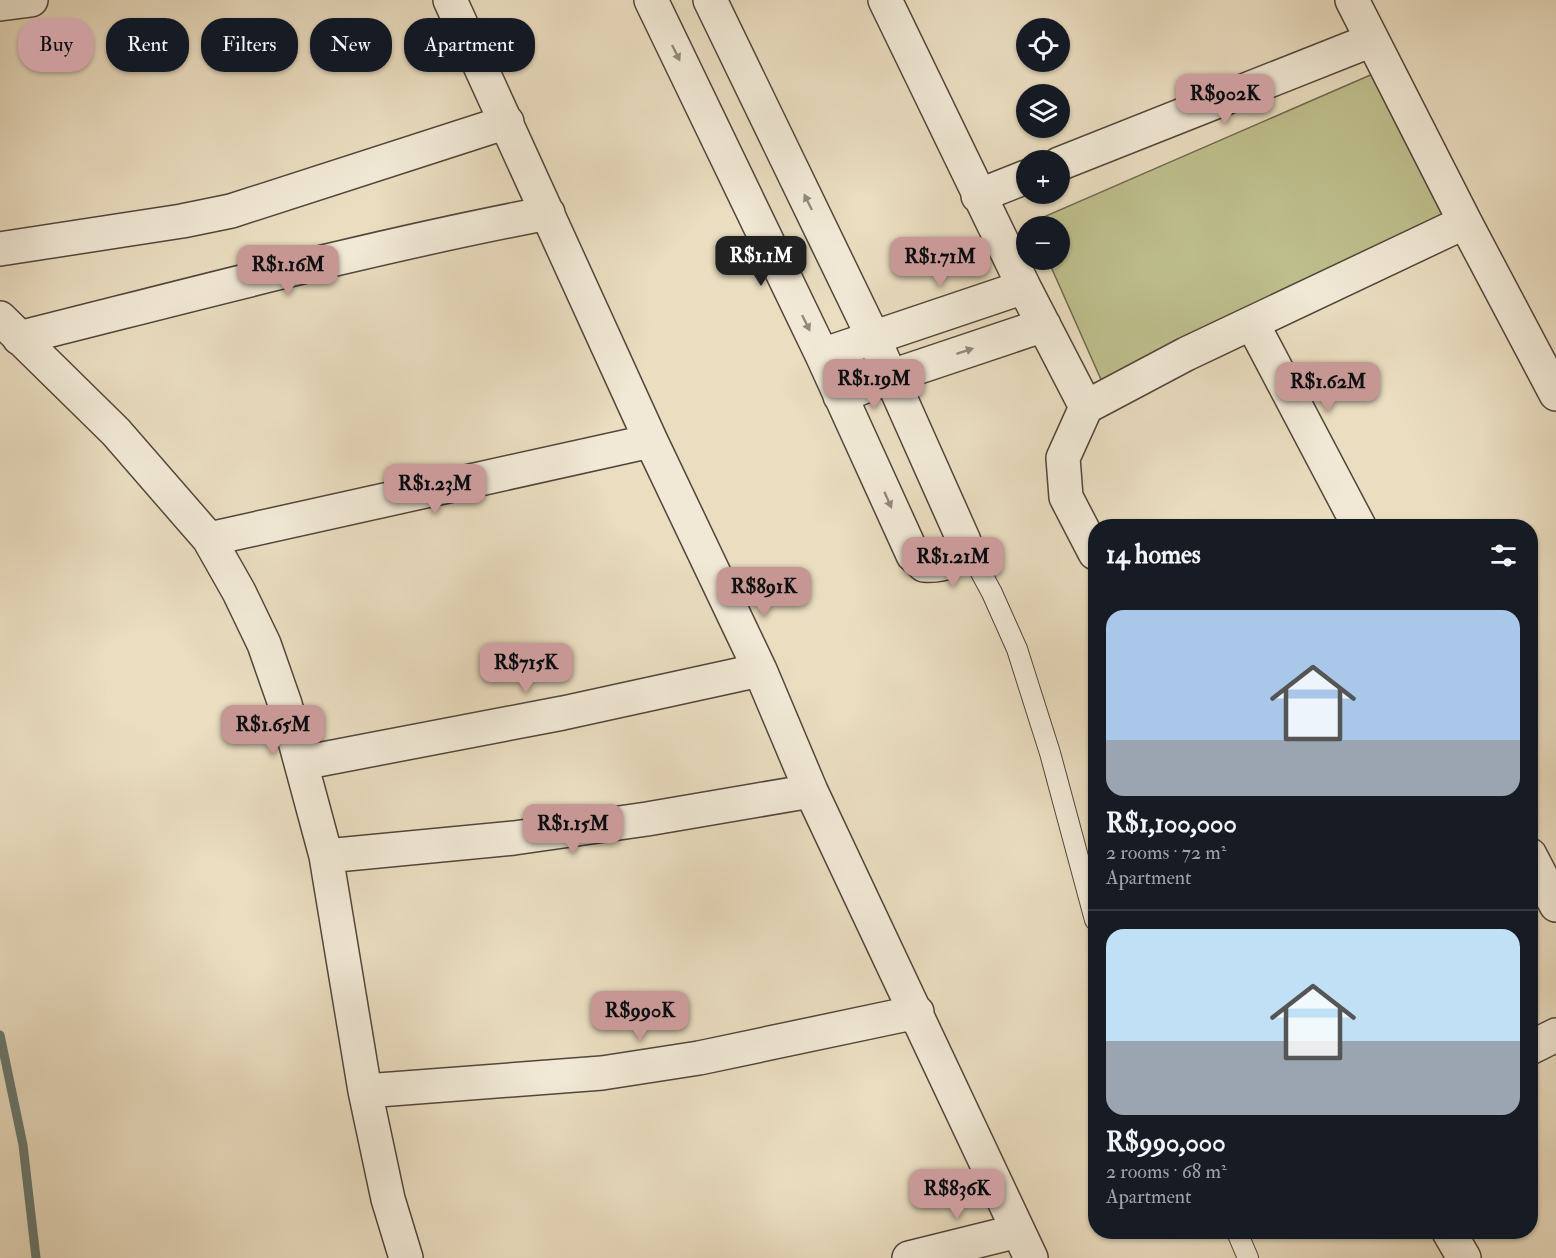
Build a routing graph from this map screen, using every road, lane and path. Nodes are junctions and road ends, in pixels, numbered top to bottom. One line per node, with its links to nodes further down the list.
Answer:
1 (31, 0): 7 (street)
2 (450, 0): 9 (street)
3 (651, 0): 21 (street, one-way to 21)
4 (710, 0): 20 (street, one-way to 4)
5 (885, 0): 12 (street)
6 (1352, 0): 8 (street)
7 (0, 4)
8 (1372, 40): 10 (street); 14 (street)
9 (507, 122): 13 (street); 15 (street)
10 (1070, 160)
11 (1016, 181): 12 (street)
12 (978, 196): 16 (street)
13 (548, 213): 19 (street); 26 (street)
14 (1465, 222): 17 (street); 23 (street)
15 (0, 249)
16 (1024, 287): 18 (street); 20 (street)
17 (1252, 323): 25 (street); 27 (street)
18 (1044, 325): 22 (street, one-way to 18); 25 (street)
19 (10, 328): 28 (street)
20 (873, 337): 21 (street); 22 (street)
21 (822, 355): 24 (street)
22 (890, 377): 24 (street); 30 (street)
23 (1556, 394)
24 (840, 396): 30 (street, one-way to 30)
25 (1086, 406): 29 (street)
26 (651, 441): 28 (street); 31 (street)
27 (1355, 519)
28 (209, 539): 32 (street)
29 (1088, 539)
30 (964, 541): 36 (lane)
31 (760, 670): 32 (street); 33 (street)
32 (302, 763): 34 (street)
33 (811, 791): 34 (street); 38 (street)
34 (326, 856): 41 (street)
35 (1538, 870): 37 (street)
36 (1088, 894)
37 (1556, 905)
38 (917, 1012): 41 (street); 44 (street)
39 (1556, 1035): 40 (street)
40 (1538, 1044)
41 (366, 1091): 45 (street)
42 (1240, 1239): 47 (lane)
43 (1453, 1239): 48 (street)
44 (1024, 1244): 46 (street)
45 (406, 1258)
46 (909, 1258)
47 (1248, 1258)
48 (1464, 1258)

